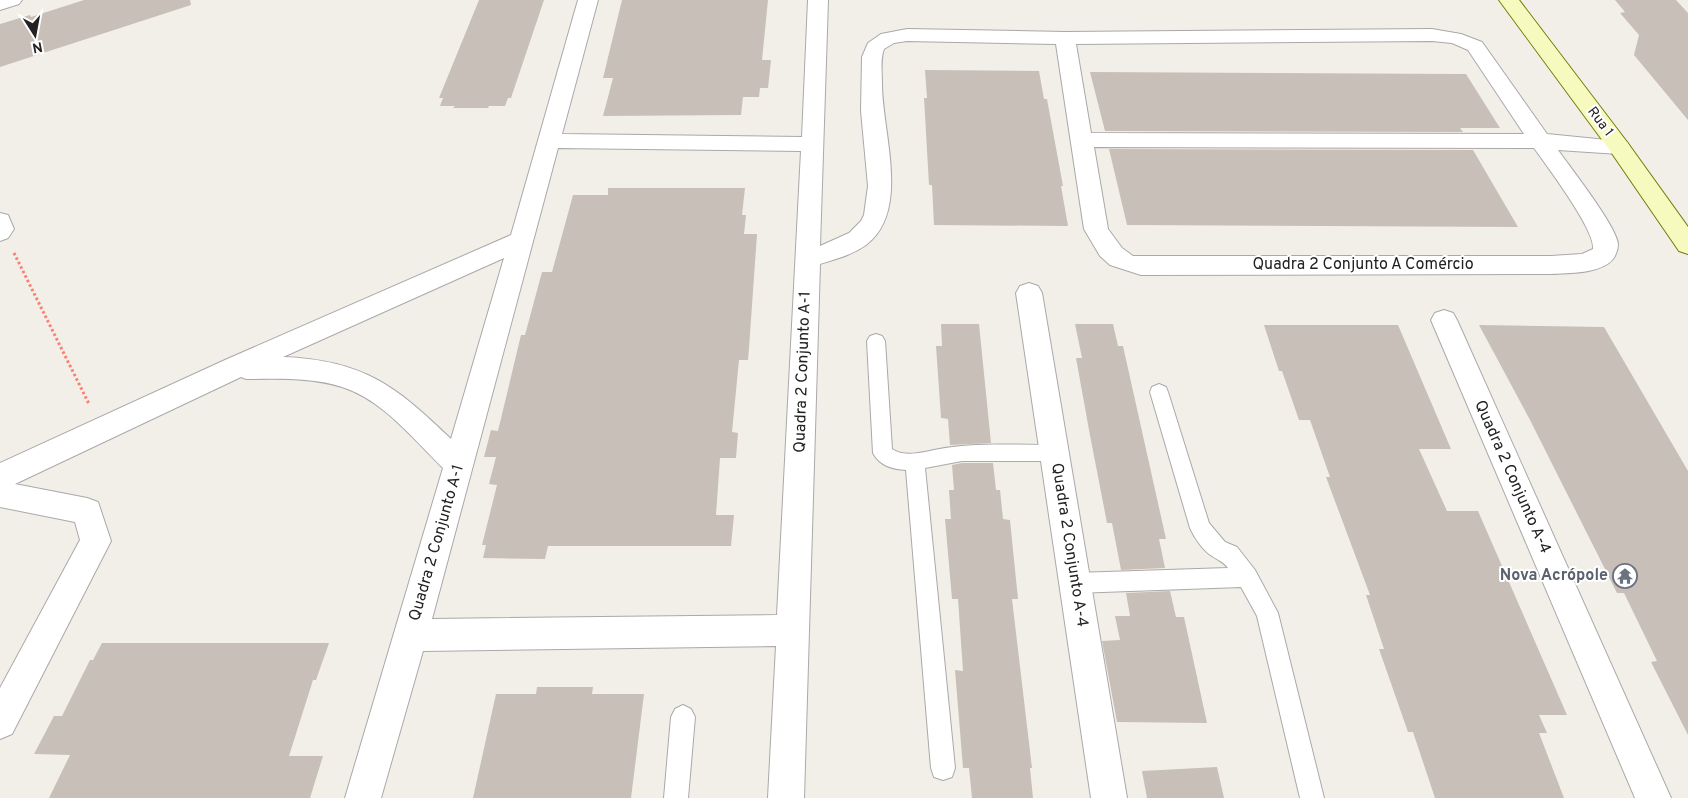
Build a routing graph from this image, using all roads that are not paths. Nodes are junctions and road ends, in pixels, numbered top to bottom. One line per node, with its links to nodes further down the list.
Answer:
1 (12, 0): 5 (street)
2 (588, 0): 8 (street, Quadra 2 Conjunto A-1)
3 (818, 0): 10 (street, Quadra 2 Conjunto A-1)
4 (1509, 0): 11 (main road, Rua 1)
5 (0, 4)
6 (1064, 38): 7 (street, Quadra 2 Conjunto A Comércio); 9 (street, Quadra 2 Conjunto A Comércio); 14 (street, Quadra 2 Conjunto A Comércio)
7 (1082, 140): 9 (street); 9 (street, Quadra 2 Conjunto A Comércio)
8 (548, 141): 10 (street); 12 (street, Quadra 2 Conjunto A-1)
9 (1541, 141): 11 (street)
10 (812, 144): 14 (street, Quadra 2 Conjunto A-1)
11 (1618, 147): 13 (main road, Rua 1)
12 (521, 240): 18 (street); 22 (street, Quadra 2 Conjunto A-1)
13 (1688, 245)
14 (807, 260): 27 (street, Quadra 2 Conjunto A-1)
15 (1029, 293): 20 (street, Quadra 2 Conjunto A-4)
16 (1444, 320): 37 (street, Quadra 2 Conjunto A-4)
17 (876, 342): 21 (lane)
18 (234, 368): 22 (street); 23 (street)
19 (1160, 392): 25 (lane)
20 (1054, 453): 21 (lane); 26 (street, Quadra 2 Conjunto A-4)
21 (915, 462): 31 (lane)
22 (459, 465): 28 (street, Quadra 2 Conjunto A-1)
23 (0, 477)
24 (0, 494): 30 (street)
25 (1247, 578): 26 (lane); 36 (lane)
26 (1075, 583): 35 (street, Quadra 2 Conjunto A-4)
27 (792, 630): 28 (street, Quadra 2 Conjunto A-1); 34 (street, Quadra 2 Conjunto A-1)
28 (411, 635): 32 (street)
29 (683, 717): 33 (lane)
30 (0, 722)
31 (943, 768)
32 (363, 798)
33 (676, 798)
34 (786, 798)
35 (1109, 798)
36 (1312, 798)
37 (1653, 798)

